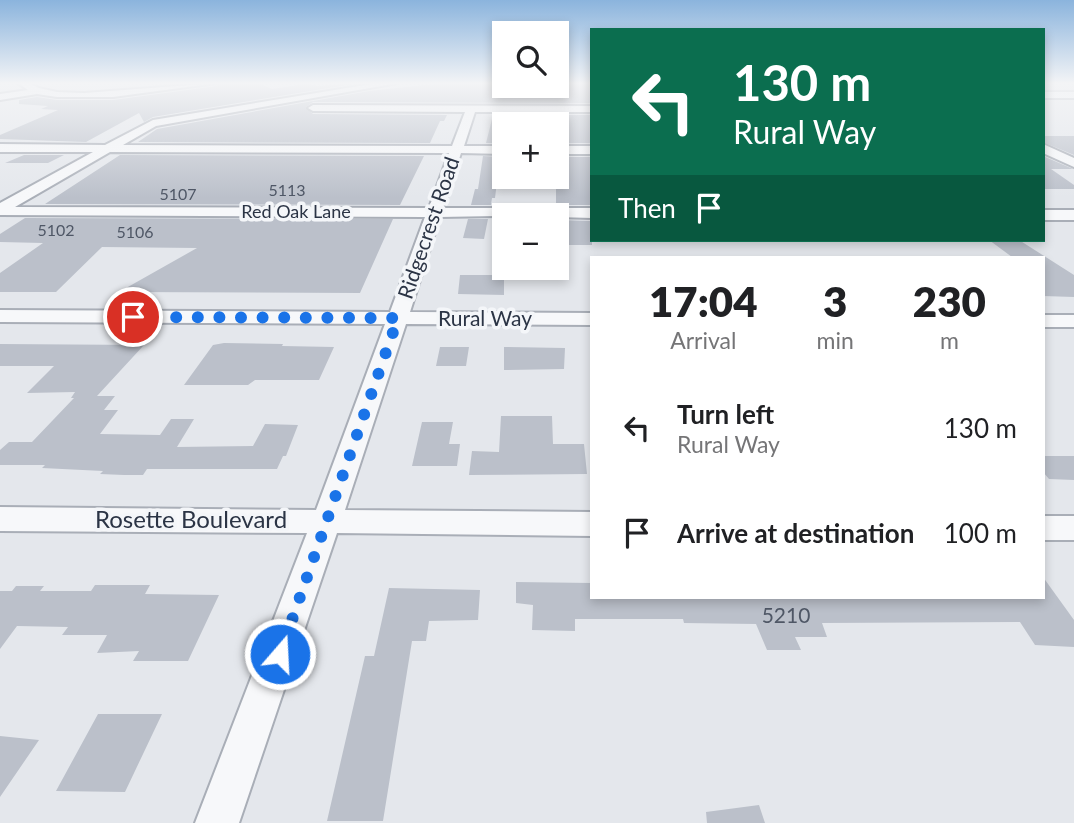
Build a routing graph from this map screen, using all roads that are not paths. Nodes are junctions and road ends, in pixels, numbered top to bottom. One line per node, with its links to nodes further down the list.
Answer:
1 (162, 121): 4 (street)
2 (467, 121): 5 (street, Ridgecrest Road)
3 (0, 148): 4 (street)
4 (106, 149): 5 (street); 11 (street)
5 (457, 150): 6 (street); 12 (street, Ridgecrest Road)
6 (492, 150)
7 (569, 150): 8 (street)
8 (590, 150)
9 (1046, 150): 10 (street)
10 (1074, 163)
11 (0, 210): 12 (street, Red Oak Lane)
12 (435, 213): 13 (street, Red Oak Lane); 17 (street, Ridgecrest Road)
13 (590, 213)
14 (1045, 215): 15 (street)
15 (1074, 215)
16 (0, 316): 17 (street, Rural Way)
17 (398, 318): 18 (street, Rural Way); 22 (street, Ridgecrest Road)
18 (590, 319)
19 (1045, 321): 20 (street)
20 (1074, 321)
21 (0, 520): 22 (street, Rosette Boulevard)
22 (327, 521): 23 (street, Rosette Boulevard); 26 (street, Ridgecrest Road)
23 (590, 524)
24 (1045, 528): 25 (street)
25 (1074, 528)
26 (218, 823)

